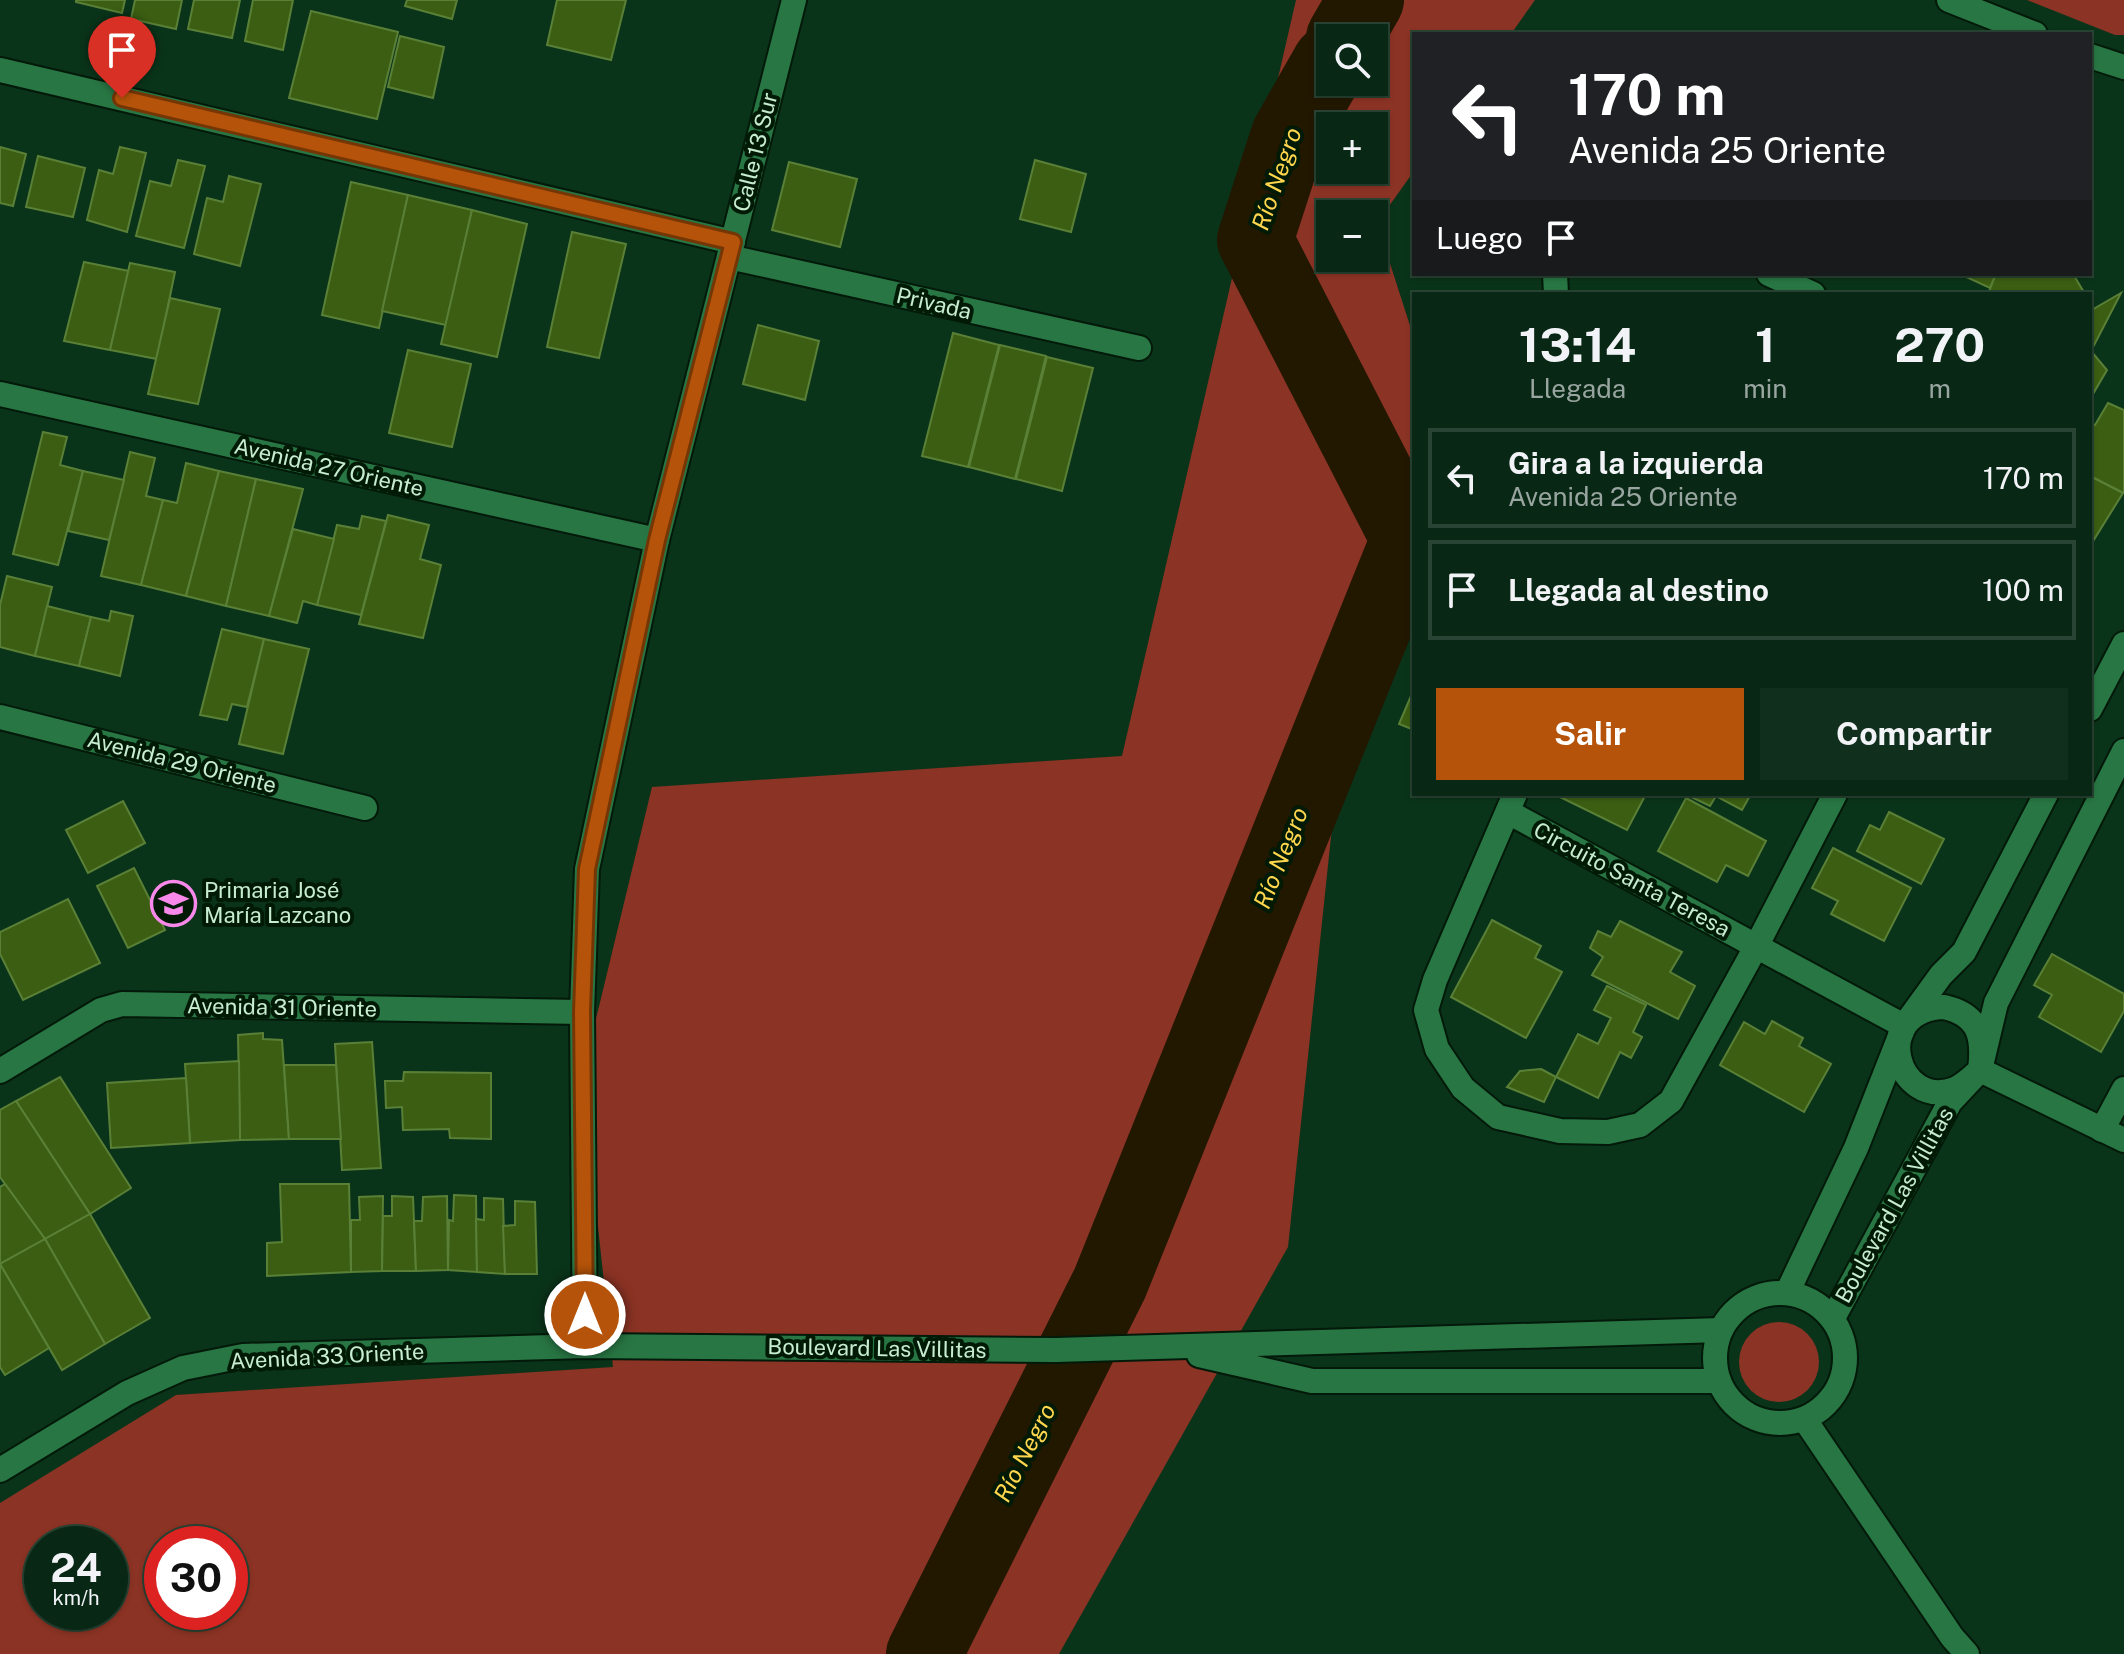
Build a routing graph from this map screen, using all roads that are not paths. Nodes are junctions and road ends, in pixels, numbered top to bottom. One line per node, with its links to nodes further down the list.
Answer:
1 (794, 0): 7 (street, Calle 13 Sur)
2 (1949, 0): 3 (street)
3 (2030, 32)
4 (2092, 57): 5 (street)
5 (2124, 67)
6 (0, 70): 7 (street, Privada)
7 (731, 249): 10 (street, Privada); 12 (street, Calle 13 Sur)
8 (1773, 276): 9 (street)
9 (1809, 292)
10 (1139, 348)
11 (0, 394): 12 (street, Avenida 27 Oriente)
12 (657, 540): 22 (street, Calle 13 Sur)
13 (2124, 644): 14 (street)
14 (2092, 705)
15 (0, 717): 20 (street, Avenida 29 Oriente)
16 (2124, 751): 24 (street, Boulevard Las Villitas)
17 (1834, 796): 21 (street, Circuito Santa Teresa)
18 (2045, 796): 23 (street)
19 (1512, 803): 21 (street, Circuito Santa Teresa); 21 (street, Circuito Santa Teresa)
20 (365, 808)
21 (1757, 945): 23 (street, Circuito Santa Teresa)
22 (582, 1012): 25 (street, Avenida 31 Oriente); 31 (street, Calle 13 Sur)
23 (1904, 1026): 24 (street); 24 (street); 28 (street)
24 (1980, 1070): 27 (street); 29 (street, Boulevard Las Villitas)
25 (0, 1071)
26 (2124, 1089): 27 (street)
27 (2113, 1135)
28 (1787, 1293): 29 (street); 30 (street)
29 (1833, 1318): 34 (street)
30 (1721, 1330): 32 (street, Boulevard Las Villitas); 33 (street)
31 (585, 1346): 32 (street, Boulevard Las Villitas); 35 (street, Avenida 33 Oriente)
32 (1170, 1348): 33 (street, Boulevard Las Villitas)
33 (1719, 1381): 34 (street)
34 (1805, 1420): 36 (street)
35 (0, 1470)
36 (1967, 1654)

